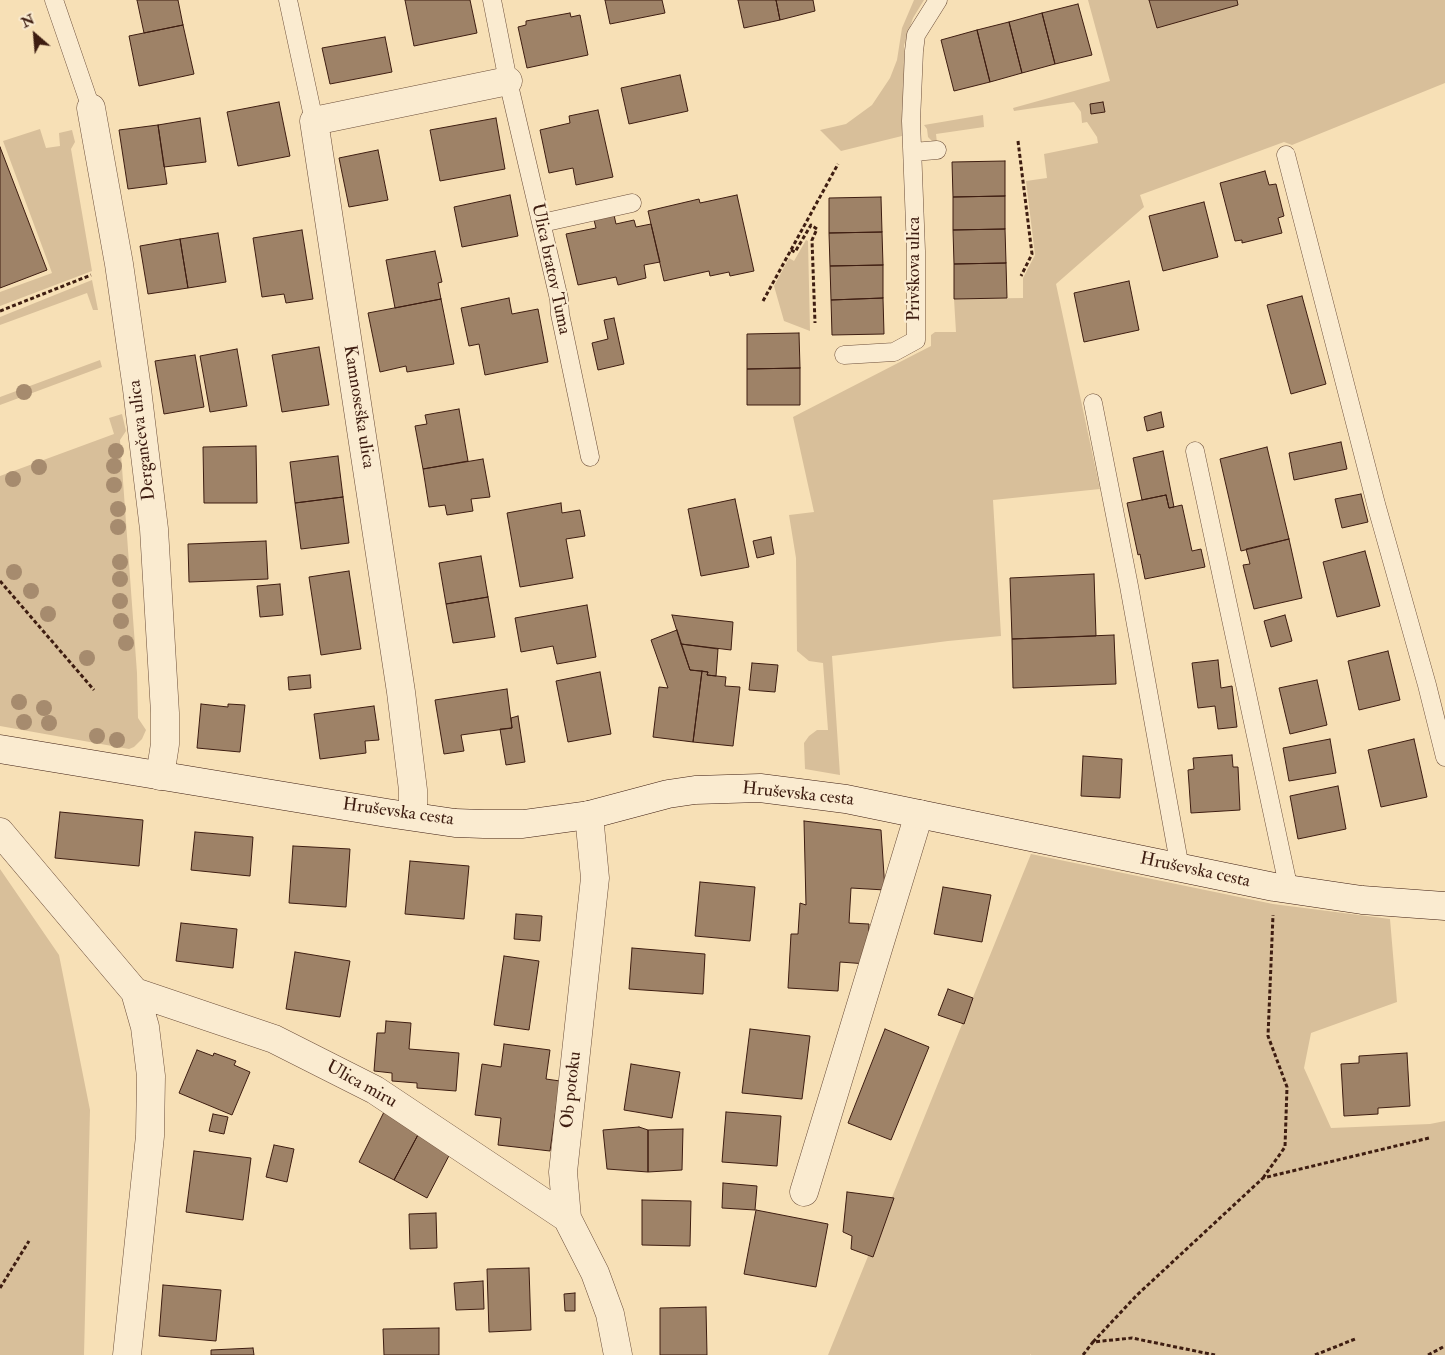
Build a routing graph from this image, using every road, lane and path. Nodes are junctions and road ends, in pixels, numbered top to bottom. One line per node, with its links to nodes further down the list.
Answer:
1 (54, 0): 6 (lane)
2 (288, 0): 7 (lane, Kamnoseška ulica)
3 (492, 0): 5 (lane, Ulica bratov Tuma)
4 (938, 0): 10 (lane, Privškova ulica)
5 (508, 81): 7 (street); 14 (lane, Ulica bratov Tuma)
6 (91, 108): 16 (street, Dergančeva ulica)
7 (314, 120): 32 (street, Kamnoseška ulica)
8 (1018, 141): 17 (path)
9 (937, 150): 10 (lane)
10 (913, 152): 21 (lane, Privškova ulica)
11 (1286, 155): 28 (lane)
12 (838, 164): 15 (path)
13 (632, 203): 14 (lane)
14 (542, 223): 24 (lane, Ulica bratov Tuma)
15 (791, 250): 18 (path); 20 (path)
16 (120, 264): 19 (path); 29 (street, Dergančeva ulica)
17 (1021, 276)
18 (763, 300)
19 (0, 310)
20 (815, 323)
21 (844, 355)
22 (1093, 403): 34 (lane)
23 (1195, 451): 35 (lane)
24 (590, 457)
25 (0, 581): 26 (path)
26 (94, 690)
27 (0, 750): 29 (street, Hruševska cesta)
28 (1445, 757)
29 (160, 776): 32 (street, Hruševska cesta)
30 (919, 814): 31 (street, Hruševska cesta); 34 (street, Hruševska cesta); 40 (street)
31 (589, 815): 32 (street, Hruševska cesta); 41 (street, Ob potoku)
32 (412, 816)
33 (0, 832): 37 (street)
34 (1180, 868): 35 (street, Hruševska cesta)
35 (1282, 888): 36 (street, Hruševska cesta); 39 (path)
36 (1445, 906)
37 (135, 992): 41 (street, Ulica miru); 47 (street)
38 (1429, 1138): 39 (path)
39 (1263, 1178): 45 (path)
40 (804, 1192)
41 (567, 1218): 48 (street, Ob potoku)
42 (29, 1241): 43 (path)
43 (0, 1288)
44 (1355, 1338): 51 (path)
45 (1093, 1342): 49 (path); 50 (path)
46 (1445, 1346): 52 (path)
47 (127, 1355)
48 (618, 1355)
49 (1083, 1355)
50 (1215, 1355)
51 (1315, 1355)
52 (1428, 1355)

